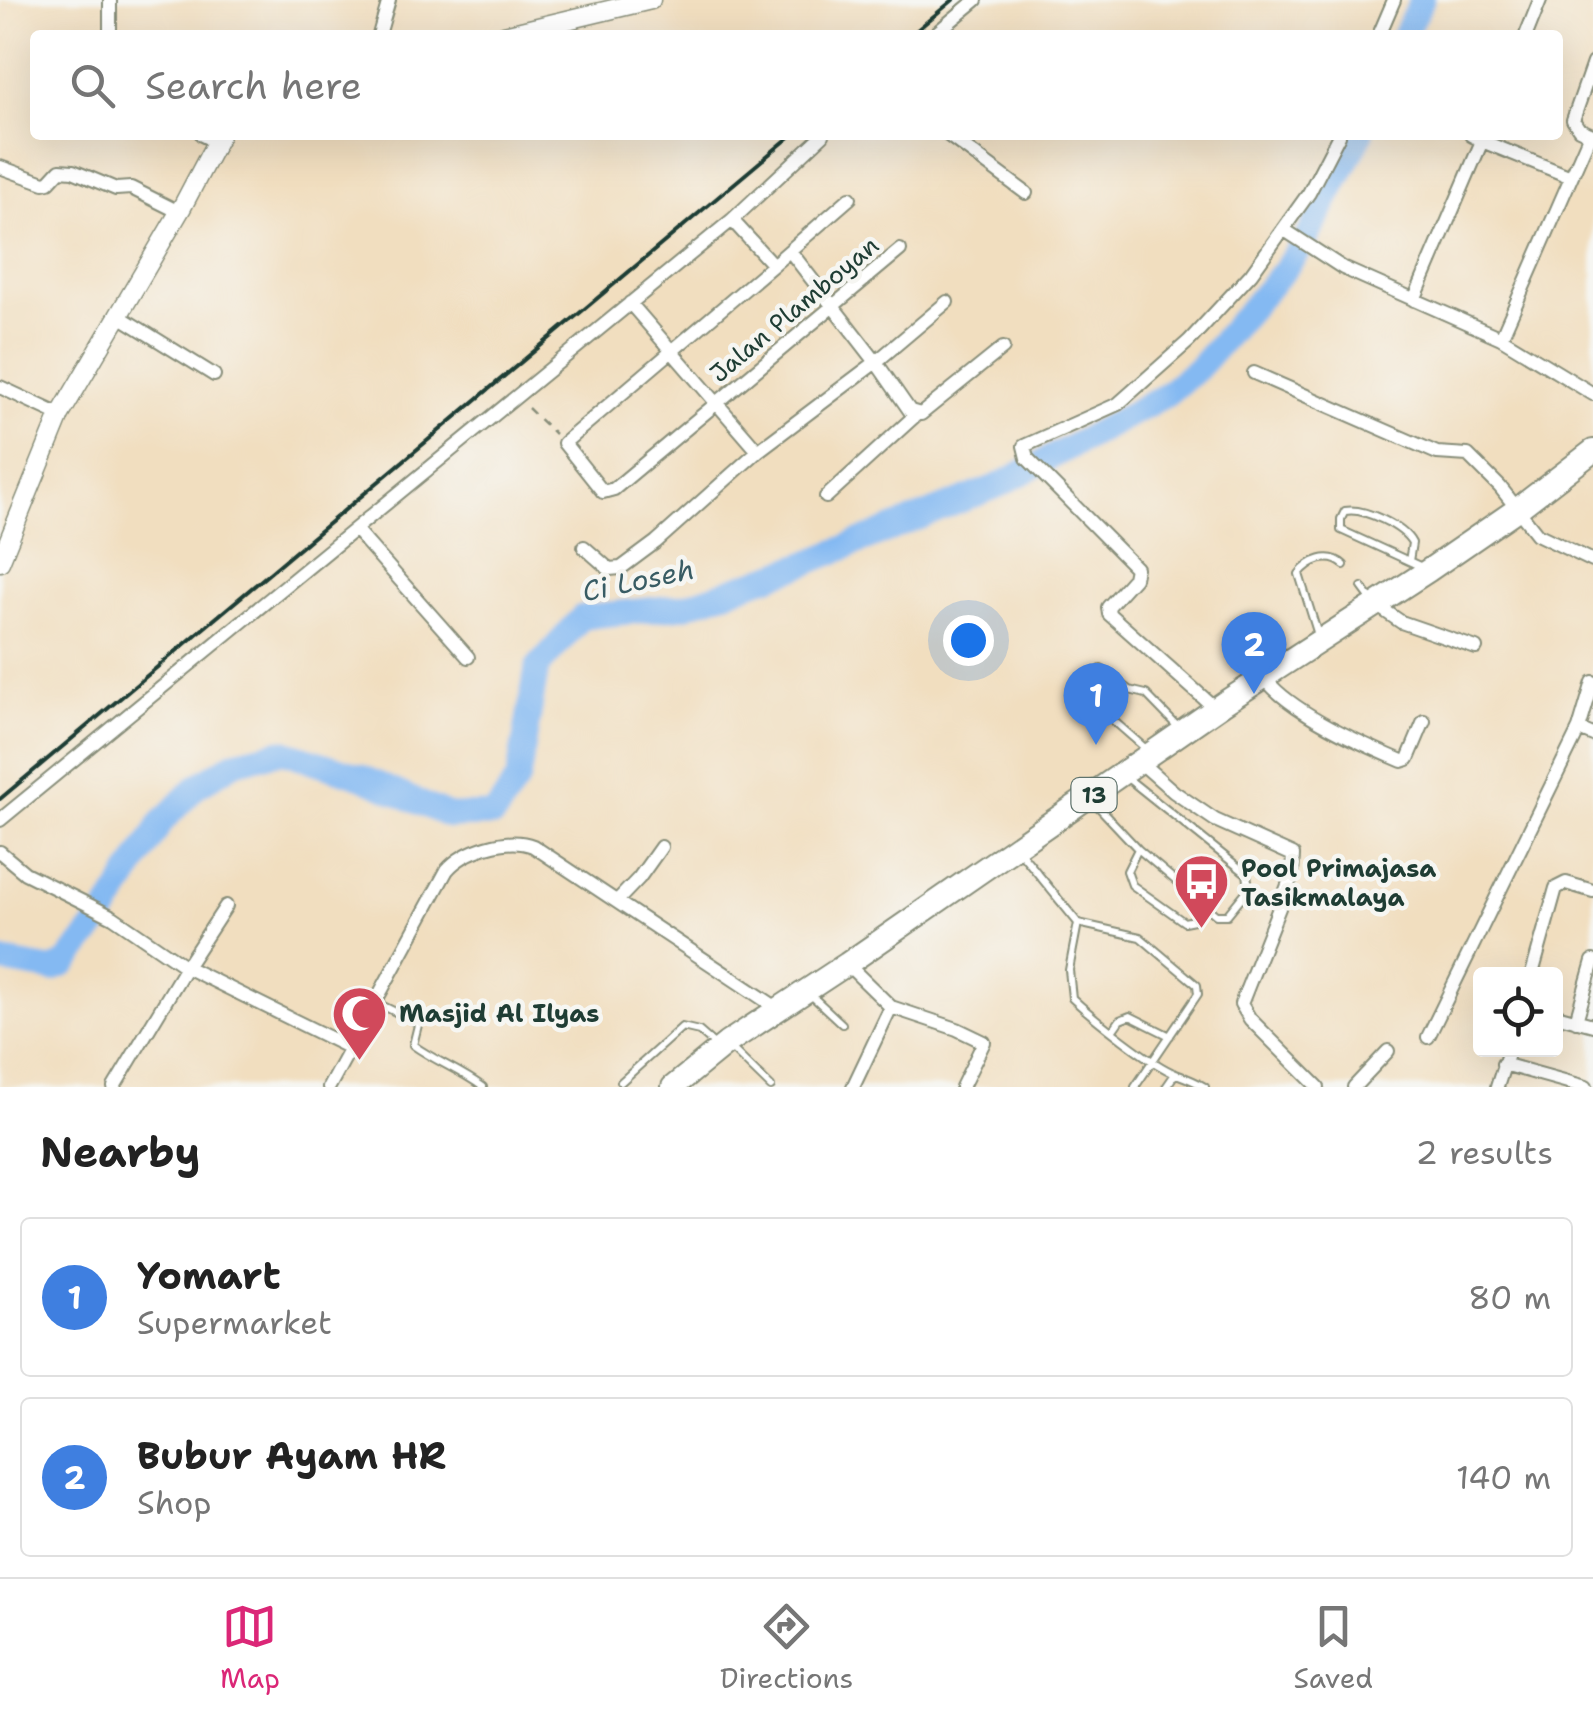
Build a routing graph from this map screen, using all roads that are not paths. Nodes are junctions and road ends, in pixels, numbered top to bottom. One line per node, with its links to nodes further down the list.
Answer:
1 (110, 0): 7 (street)
2 (388, 0): 8 (street)
3 (651, 0): 9 (street)
4 (976, 0): 10 (street)
5 (1394, 0): 11 (street)
6 (1540, 0): 12 (street)
7 (110, 30)
8 (380, 30)
9 (525, 30)
10 (940, 30)
11 (1381, 30)
12 (1528, 30)
13 (1593, 64): 14 (street)
14 (1591, 135): 22 (street)
15 (212, 140): 25 (street)
16 (817, 140): 26 (street)
17 (955, 140): 23 (street)
18 (1336, 140): 27 (street)
19 (1478, 140): 31 (street)
20 (1486, 140): 22 (street)
21 (0, 167): 25 (street)
22 (1571, 177): 36 (street)
23 (1026, 193)
24 (850, 198): 29 (street)
25 (179, 212): 35 (street)
26 (732, 220): 30 (street); 33 (street)
27 (1283, 229): 31 (street); 65 (street)
28 (900, 250): 34 (street, Jalan Plamboyan)
29 (790, 251): 30 (street); 34 (street)
30 (772, 265): 38 (street)
31 (1414, 300): 36 (street)
32 (946, 302): 39 (street)
33 (630, 303): 38 (street); 51 (street)
34 (833, 304): 39 (street); 44 (street, Jalan Plamboyan)
35 (119, 316): 41 (street); 45 (street)
36 (1500, 338): 43 (street)
37 (1002, 348): 46 (street)
38 (672, 351): 44 (street); 44 (street, Jalan Plamboyan)
39 (876, 362): 46 (street); 48 (street)
40 (1254, 373): 50 (street)
41 (214, 376)
42 (0, 387): 45 (street)
43 (1593, 394)
44 (716, 404): 48 (street)
45 (60, 414): 54 (street)
46 (917, 414): 49 (street)
47 (1593, 450): 50 (highway, 13)
48 (758, 451): 52 (street)
49 (826, 497)
50 (1519, 508): 53 (street); 56 (highway, 13)
51 (354, 529): 60 (street); 72 (street)
52 (584, 547)
53 (1593, 561)
54 (0, 562)
55 (1344, 565): 58 (lane)
56 (1419, 565): 56 (lane); 57 (highway, 13)
57 (1368, 596): 58 (highway, 13); 59 (street)
58 (1320, 640): 62 (highway, 13)
59 (1476, 648)
60 (468, 657)
61 (1100, 670): 68 (lane)
62 (1264, 677): 65 (highway, 13); 66 (street)
63 (1593, 682): 67 (street)
64 (1099, 708): 70 (lane)
65 (1216, 709): 68 (highway, 13)
66 (1424, 720)
67 (1579, 729): 69 (street); 96 (street)
68 (1182, 732): 70 (highway, 13)
69 (1593, 734)
70 (1138, 763): 71 (highway, 13); 80 (lane); 115 (street)
71 (1090, 798): 74 (highway, 13); 75 (lane)
72 (0, 820)
73 (661, 848): 78 (street)
74 (1016, 848): 81 (lane); 83 (highway, 13)
75 (1138, 849): 80 (lane); 80 (lane)
76 (0, 852): 84 (street)
77 (1593, 891): 85 (street)
78 (617, 901): 87 (street); 89 (street)
79 (226, 906): 84 (street)
80 (1206, 906)
81 (1078, 923): 94 (lane); 95 (lane)
82 (1593, 961): 91 (street)
83 (848, 964): 86 (highway, 13); 88 (street)
84 (186, 967): 98 (street); 105 (street)
85 (1534, 967)
86 (808, 992): 89 (highway, 13); 92 (lane)
87 (374, 1001): 98 (street); 107 (lane)
88 (890, 1007): 110 (street); 111 (street)
89 (780, 1010): 97 (highway, 13)
90 (1563, 1018): 91 (street)
91 (1576, 1021): 93 (street)
92 (842, 1024)
93 (1593, 1025)
94 (1112, 1030): 95 (lane); 101 (lane)
95 (1170, 1036): 101 (lane)
96 (1428, 1037)
97 (723, 1046): 104 (lane); 108 (highway, 13); 109 (lane)
98 (350, 1048): 106 (street)
99 (1388, 1050): 116 (street)
100 (1506, 1057): 102 (street)
101 (1153, 1059): 103 (lane); 112 (lane)
102 (1503, 1064): 117 (street); 118 (street)
103 (1175, 1074): 113 (lane); 114 (lane)
104 (621, 1082)
105 (114, 1087)
106 (330, 1087)
107 (482, 1087)
108 (673, 1087)
109 (771, 1087)
110 (853, 1087)
111 (962, 1087)
112 (1135, 1087)
113 (1166, 1087)
114 (1205, 1087)
115 (1318, 1087)
116 (1354, 1087)
117 (1498, 1087)
118 (1586, 1087)

